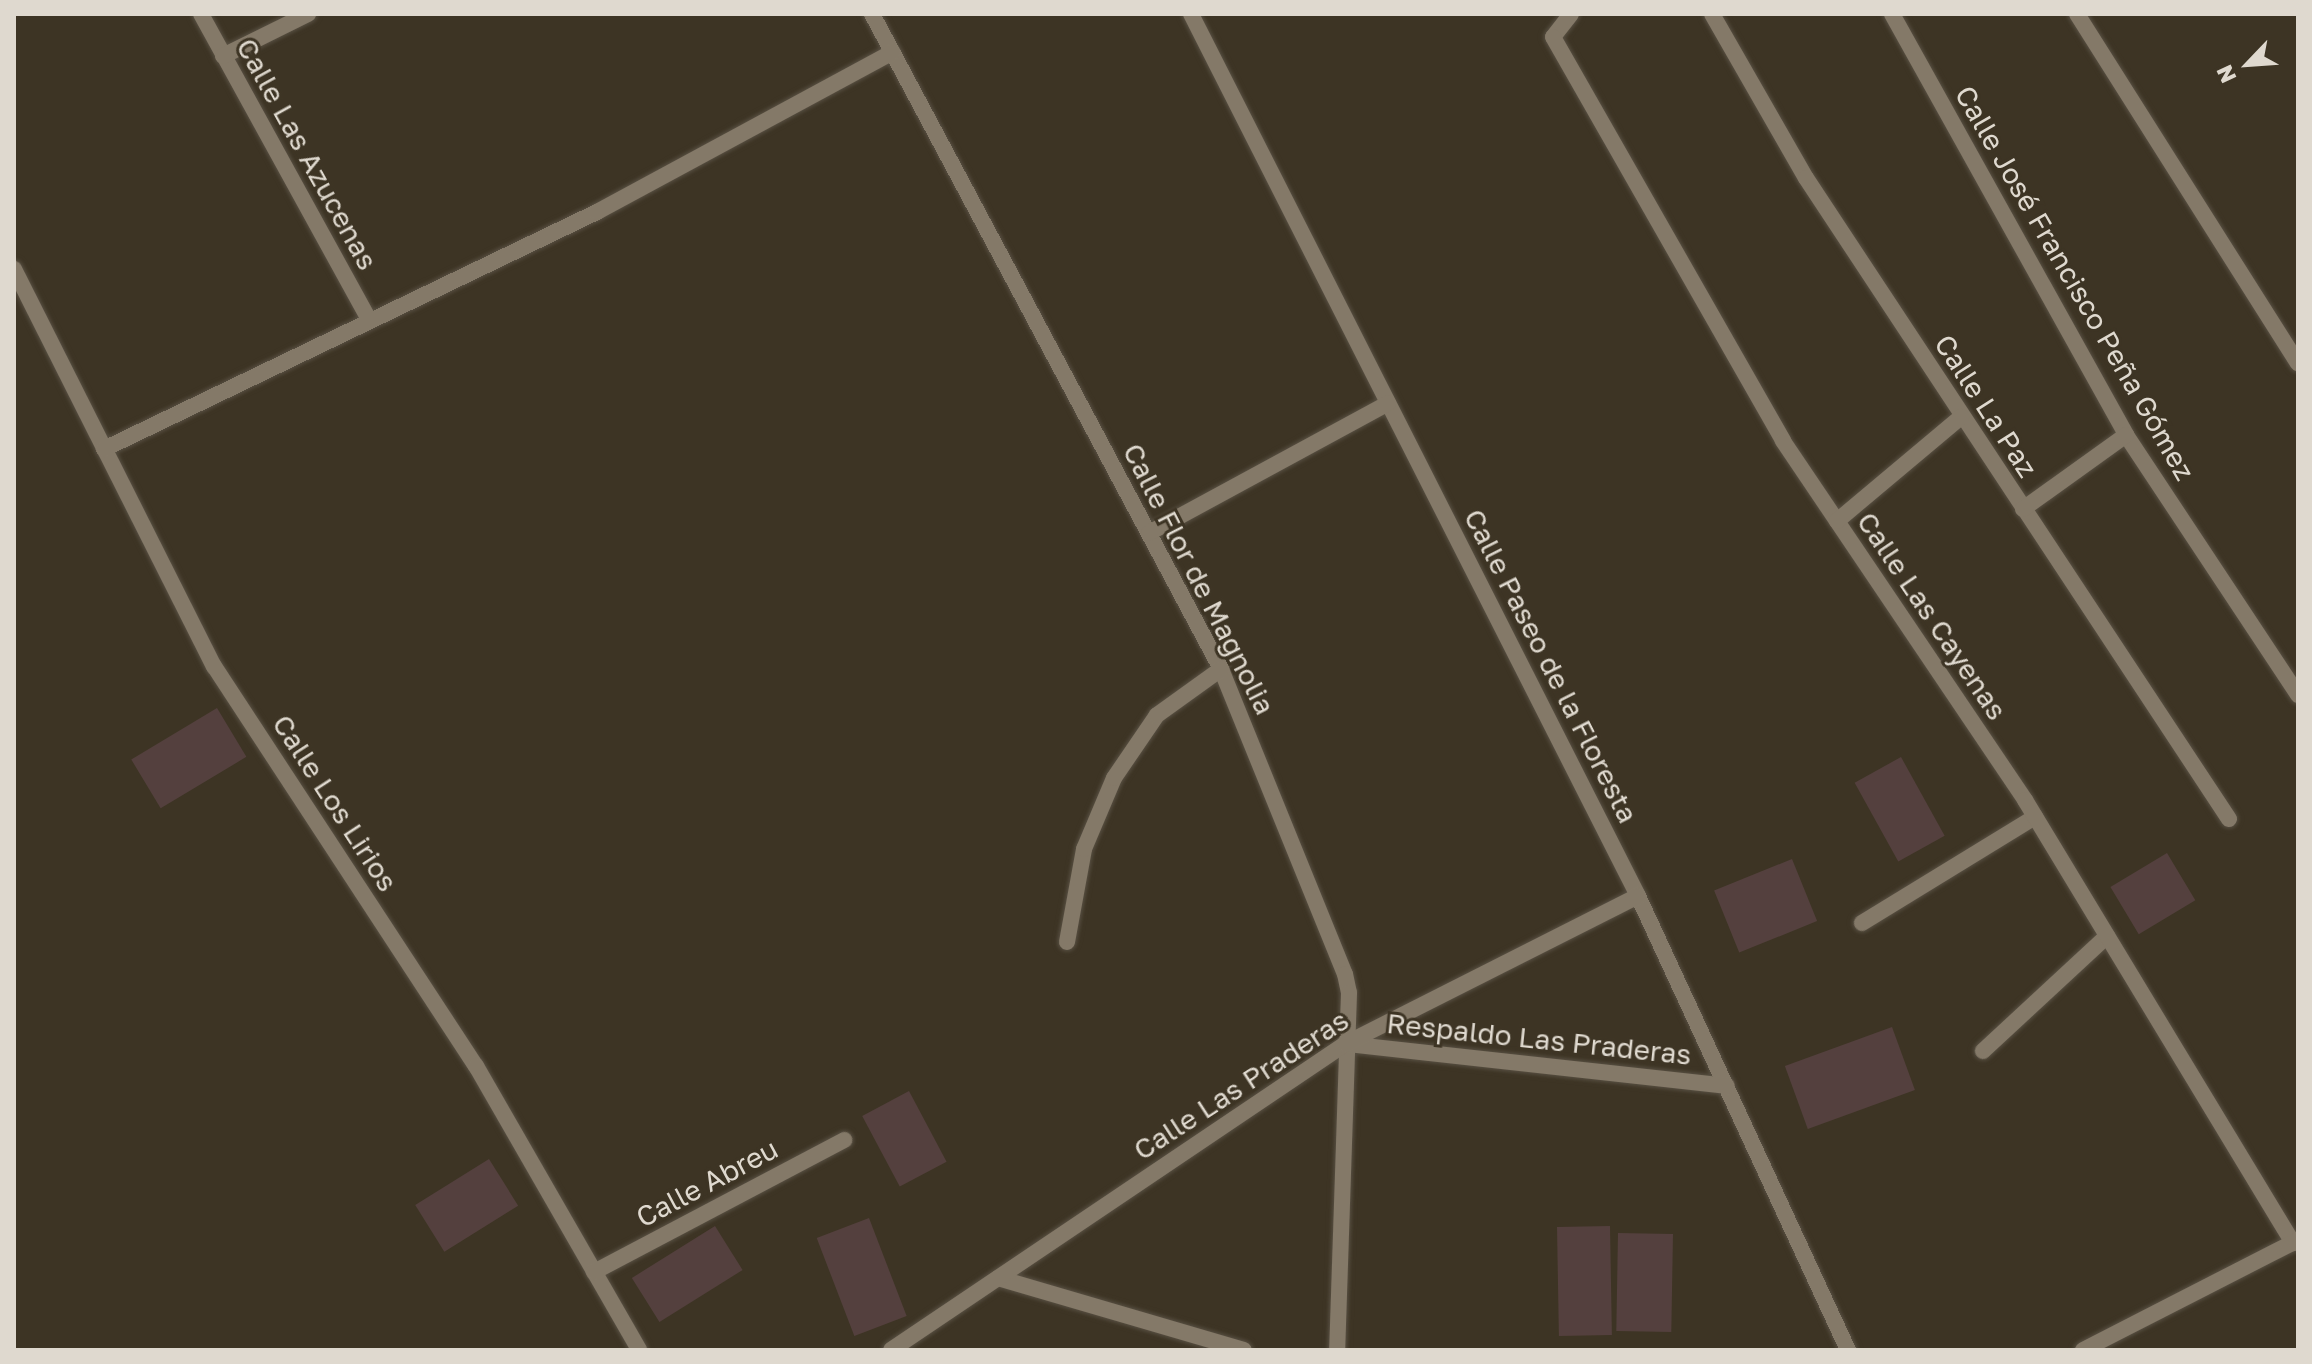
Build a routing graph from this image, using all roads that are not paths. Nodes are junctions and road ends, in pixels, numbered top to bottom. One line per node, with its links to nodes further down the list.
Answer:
1 (201, 14): 10 (street, Calle Las Azucenas)
2 (308, 14): 10 (street)
3 (872, 14): 9 (street, Calle Flor de Magnolia)
4 (1191, 14): 14 (street, Calle Paseo de la Floresta)
5 (1571, 14): 19 (street, Calle Las Cayenas)
6 (1712, 14): 15 (street, Calle La Paz)
7 (1892, 14): 16 (street, Calle José Francisco Peña Gómez)
8 (2077, 14): 13 (street)
9 (893, 52): 12 (street); 20 (street, Calle Flor de Magnolia)
10 (223, 56): 12 (street, Calle Las Azucenas)
11 (14, 269): 17 (street, Calle Los Lirios)
12 (369, 319): 17 (street)
13 (2298, 363)
14 (1388, 403): 20 (street); 25 (street, Calle Paseo de la Floresta)
15 (1961, 417): 18 (street, Calle La Paz); 19 (street)
16 (2126, 435): 18 (street); 22 (street, Calle José Francisco Peña Gómez)
17 (104, 449): 34 (street, Calle Los Lirios)
18 (2023, 509): 24 (street, Calle La Paz)
19 (1837, 521): 23 (street, Calle Las Cayenas)
20 (1149, 533): 21 (street, Calle Flor de Magnolia)
21 (1221, 669): 28 (street); 29 (street, Calle Flor de Magnolia)
22 (2298, 695)
23 (2035, 817): 26 (street); 27 (street, Calle Las Cayenas)
24 (2229, 819)
25 (1638, 896): 29 (street, Calle Las Praderas); 31 (street, Calle Paseo de la Floresta)
26 (1862, 923)
27 (2107, 936): 30 (street); 33 (street, Calle Las Cayenas)
28 (1067, 942)
29 (1345, 1044): 31 (street, Respaldo Las Praderas); 35 (street, Calle Las Praderas); 39 (street, Calle Flor de Magnolia)
30 (1983, 1051)
31 (1727, 1086): 40 (street, Calle Paseo de la Floresta)
32 (844, 1140): 34 (street, Calle Abreu)
33 (2295, 1241): 41 (street)
34 (594, 1272): 36 (street, Calle Los Lirios)
35 (998, 1278): 37 (street, Calle Las Praderas); 38 (street)
36 (639, 1350)
37 (891, 1350)
38 (1244, 1350)
39 (1337, 1350)
40 (1848, 1350)
41 (2083, 1350)

